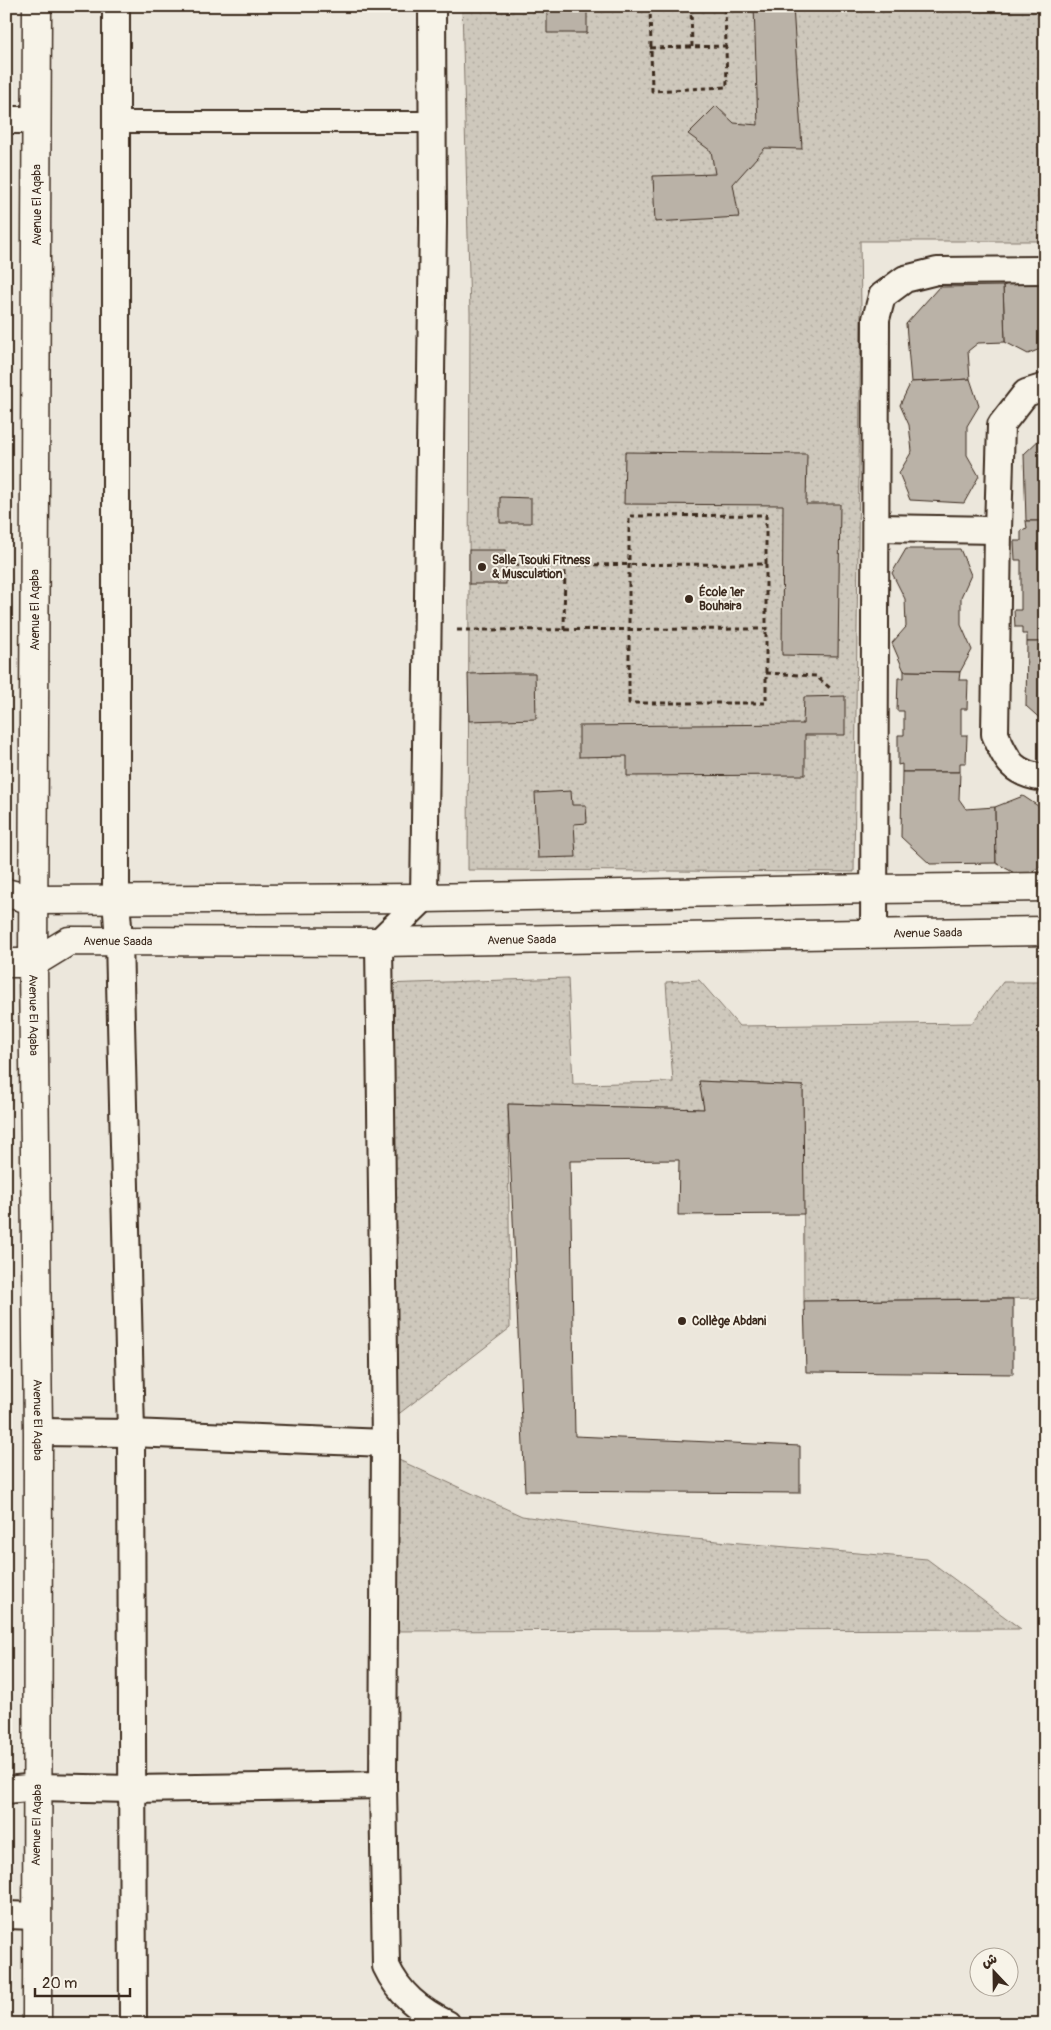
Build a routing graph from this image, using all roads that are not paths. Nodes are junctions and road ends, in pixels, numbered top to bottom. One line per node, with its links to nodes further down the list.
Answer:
1 (37, 6): 5 (street, Avenue El Aqaba)
2 (116, 6): 6 (street)
3 (432, 6): 7 (street)
4 (6, 120): 5 (street)
5 (37, 120): 18 (street, Avenue El Aqaba)
6 (115, 122): 7 (street); 17 (street)
7 (432, 122): 16 (street)
8 (1045, 270): 10 (street)
9 (1045, 387): 11 (street)
10 (876, 528): 11 (street); 13 (street)
11 (998, 530): 12 (street)
12 (1045, 778)
13 (874, 888): 14 (street); 16 (street); 20 (street)
14 (1045, 888)
15 (6, 893): 18 (street)
16 (424, 898): 17 (street); 22 (street)
17 (116, 899): 18 (street); 21 (street)
18 (34, 900): 24 (street, Avenue El Aqaba)
19 (1045, 931): 20 (street, Avenue Saada)
20 (874, 934): 22 (street, Avenue Saada)
21 (119, 940): 22 (street, Avenue Saada); 24 (street, Avenue Saada); 26 (street)
22 (379, 942): 27 (street)
23 (6, 963): 24 (street)
24 (33, 963): 25 (street, Avenue El Aqaba)
25 (38, 1432): 26 (street); 29 (street, Avenue El Aqaba)
26 (132, 1433): 27 (street); 30 (street)
27 (385, 1443): 28 (street)
28 (383, 1785): 30 (street); 36 (street)
29 (38, 1787): 30 (street); 31 (street); 33 (street, Avenue El Aqaba)
30 (132, 1789): 35 (street)
31 (6, 1790)
32 (6, 1915): 33 (street)
33 (36, 1916): 34 (street, Avenue El Aqaba)
34 (37, 2024)
35 (133, 2024)
36 (447, 2024)

